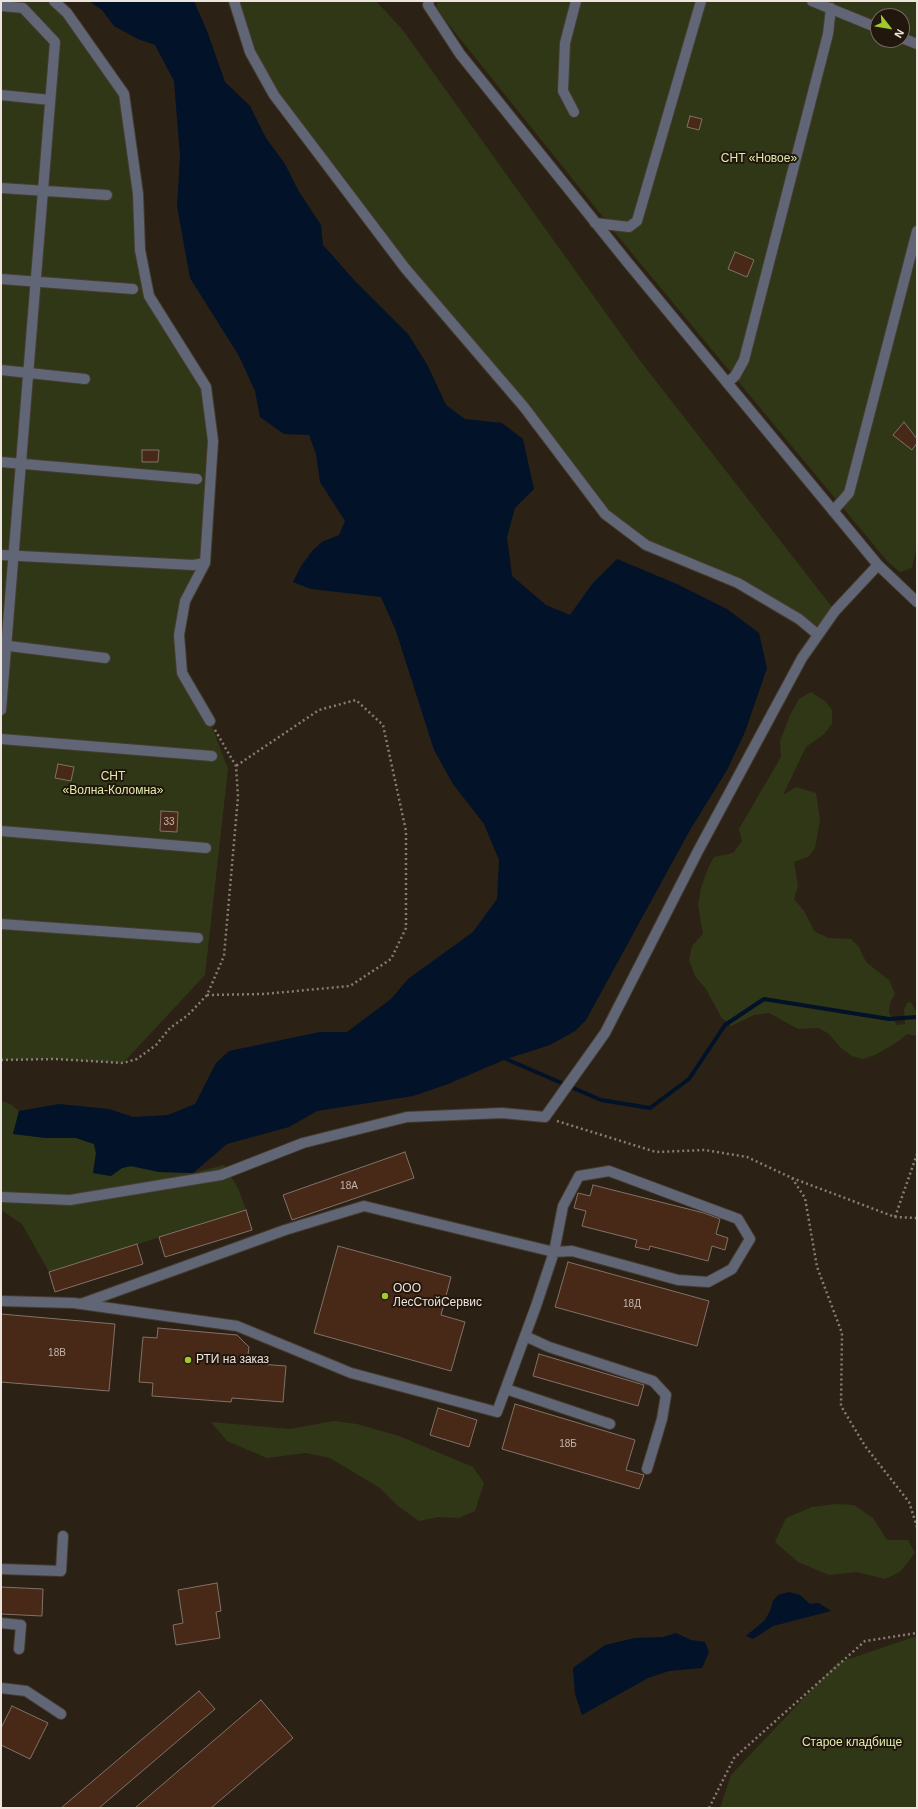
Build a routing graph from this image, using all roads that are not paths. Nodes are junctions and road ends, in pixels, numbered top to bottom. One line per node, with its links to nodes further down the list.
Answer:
1 (54, 1): 31 (street)
2 (234, 1): 34 (street)
3 (429, 1): 16 (street)
4 (576, 1): 12 (street)
5 (701, 1): 16 (street)
6 (812, 1): 8 (street)
7 (1, 6): 11 (street)
8 (831, 8): 9 (street); 24 (street)
9 (870, 25)
10 (1, 95): 11 (street)
11 (50, 100): 14 (street)
12 (574, 112)
13 (1, 188): 14 (street)
14 (43, 191): 15 (street); 19 (street)
15 (107, 195)
16 (596, 222): 24 (street)
17 (917, 231): 28 (street)
18 (1, 279): 19 (street)
19 (36, 282): 20 (street); 22 (street)
20 (133, 289)
21 (1, 370): 22 (street)
22 (29, 372): 23 (street); 26 (street)
23 (85, 379)
24 (727, 383): 28 (street)
25 (1, 462): 26 (street)
26 (21, 464): 27 (street); 30 (street)
27 (197, 479)
28 (833, 511): 32 (street)
29 (1, 555): 30 (street)
30 (13, 556): 31 (street); 35 (street)
31 (205, 563): 38 (street)
32 (878, 565): 33 (street); 34 (street)
33 (917, 602)
34 (817, 634): 45 (street)
35 (4, 646): 36 (street); 37 (street)
36 (105, 658)
37 (1, 710)
38 (210, 721)
39 (1, 739): 40 (street)
40 (212, 756)
41 (1, 831): 42 (street)
42 (206, 848)
43 (1, 924): 44 (street)
44 (198, 938)
45 (1, 1198)
46 (554, 1252): 46 (street); 48 (street); 49 (street)
47 (1, 1301): 48 (street)
48 (81, 1304): 50 (street)
49 (525, 1336): 50 (street); 52 (street)
50 (506, 1389): 51 (street)
51 (610, 1424)
52 (647, 1469)
53 (62, 1536): 54 (street)
54 (1, 1569)
55 (1, 1623): 56 (street)
56 (19, 1650)
57 (1, 1688): 58 (street)
58 (61, 1714)

